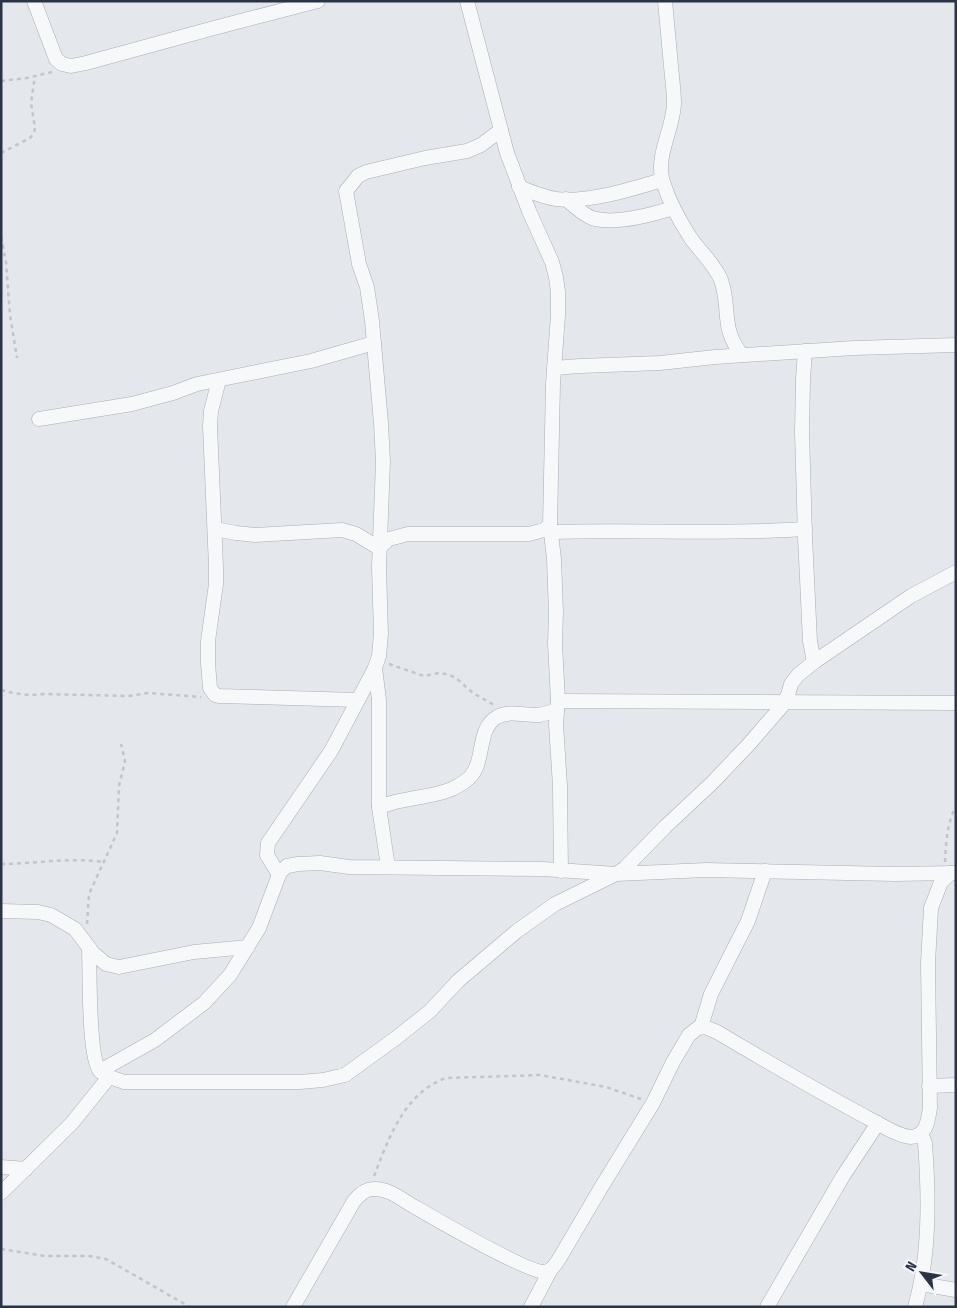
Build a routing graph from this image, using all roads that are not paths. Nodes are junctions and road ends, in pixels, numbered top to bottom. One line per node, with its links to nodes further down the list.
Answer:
1 (34, 1): 2 (street)
2 (318, 1)
3 (467, 1): 5 (street)
4 (665, 1): 6 (street)
5 (501, 130): 7 (street); 10 (street)
6 (662, 180): 8 (street); 9 (street)
7 (519, 187): 8 (street); 14 (street)
8 (566, 199): 9 (street)
9 (674, 208): 13 (street)
10 (374, 343): 15 (street); 20 (street)
11 (956, 345): 12 (street)
12 (806, 351): 13 (street); 19 (street)
13 (742, 355): 14 (street)
14 (554, 368): 17 (street)
15 (219, 380): 16 (street); 18 (street)
16 (39, 419)
17 (550, 528): 19 (street); 20 (street); 27 (street)
18 (216, 529): 20 (street); 24 (street)
19 (805, 529): 22 (street)
20 (379, 548): 23 (street)
21 (956, 572): 22 (street)
22 (814, 662): 25 (street)
23 (376, 664): 24 (street); 28 (street)
24 (358, 700): 34 (street)
25 (785, 702): 26 (street); 27 (street); 33 (street)
26 (956, 703)
27 (558, 705): 28 (street); 30 (street)
28 (379, 806): 29 (street)
29 (388, 868): 30 (street); 34 (street)
30 (560, 871): 33 (street)
31 (765, 871): 32 (street); 33 (street); 38 (street)
32 (950, 873): 41 (street)
33 (616, 874): 39 (street)
34 (279, 875): 37 (street)
35 (1, 911): 36 (street)
36 (87, 945): 37 (street); 39 (street)
37 (248, 947): 39 (street)
38 (701, 1028): 42 (street); 47 (street)
39 (104, 1074): 45 (street)
40 (956, 1085): 41 (street)
41 (929, 1086): 43 (street)
42 (878, 1123): 43 (street); 52 (street)
43 (921, 1133): 48 (street)
44 (1, 1168): 45 (street)
45 (26, 1169): 46 (street)
46 (1, 1193)
47 (551, 1270): 50 (street); 51 (street)
48 (921, 1284): 49 (street); 53 (street)
49 (956, 1290)
50 (293, 1307)
51 (531, 1307)
52 (767, 1307)
53 (914, 1307)

